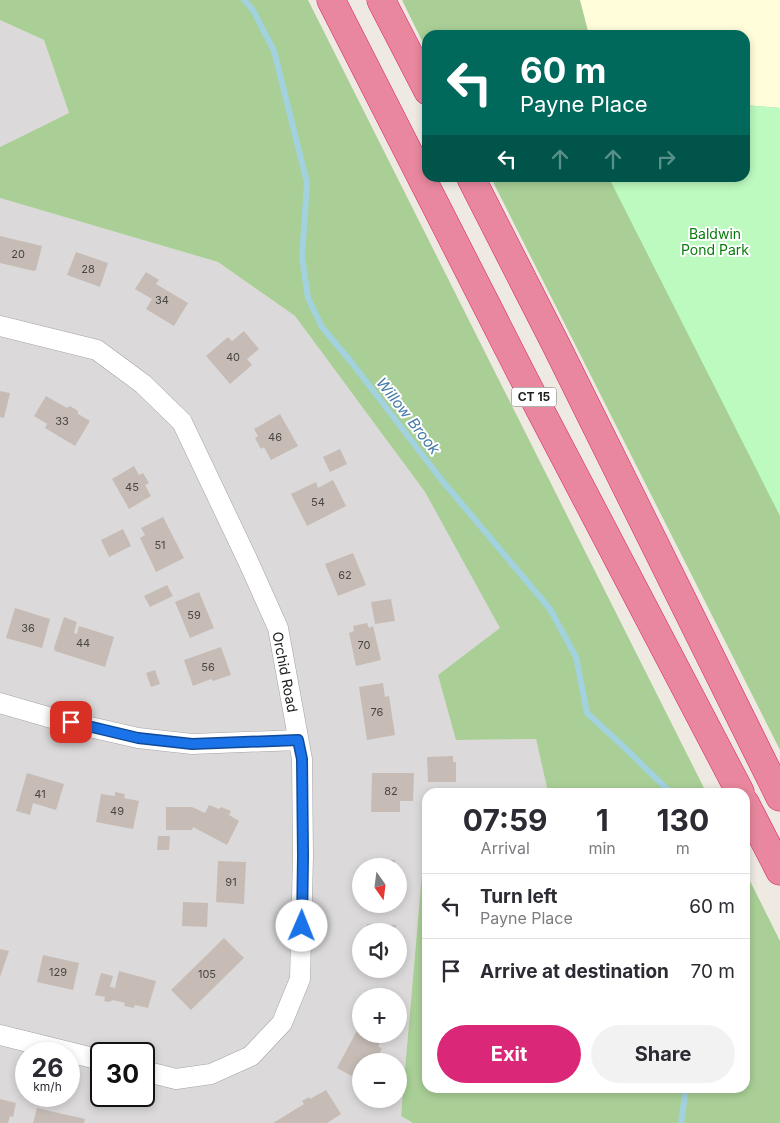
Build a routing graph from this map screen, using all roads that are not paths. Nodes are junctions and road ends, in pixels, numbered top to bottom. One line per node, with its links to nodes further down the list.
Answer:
1 (331, 0): 4 (highway, CT 15)
2 (382, 0): 3 (highway)
3 (422, 79)
4 (422, 179)
5 (424, 182): 10 (highway, CT 15)
6 (474, 182): 11 (highway, CT 15)
7 (0, 326): 9 (street, Orchid Road)
8 (0, 702): 9 (street)
9 (298, 740): 16 (street, Orchid Road)
10 (738, 788)
11 (780, 797)
12 (750, 813): 13 (highway)
13 (780, 871)
14 (0, 1034): 15 (street)
15 (90, 1057)
16 (155, 1074)

